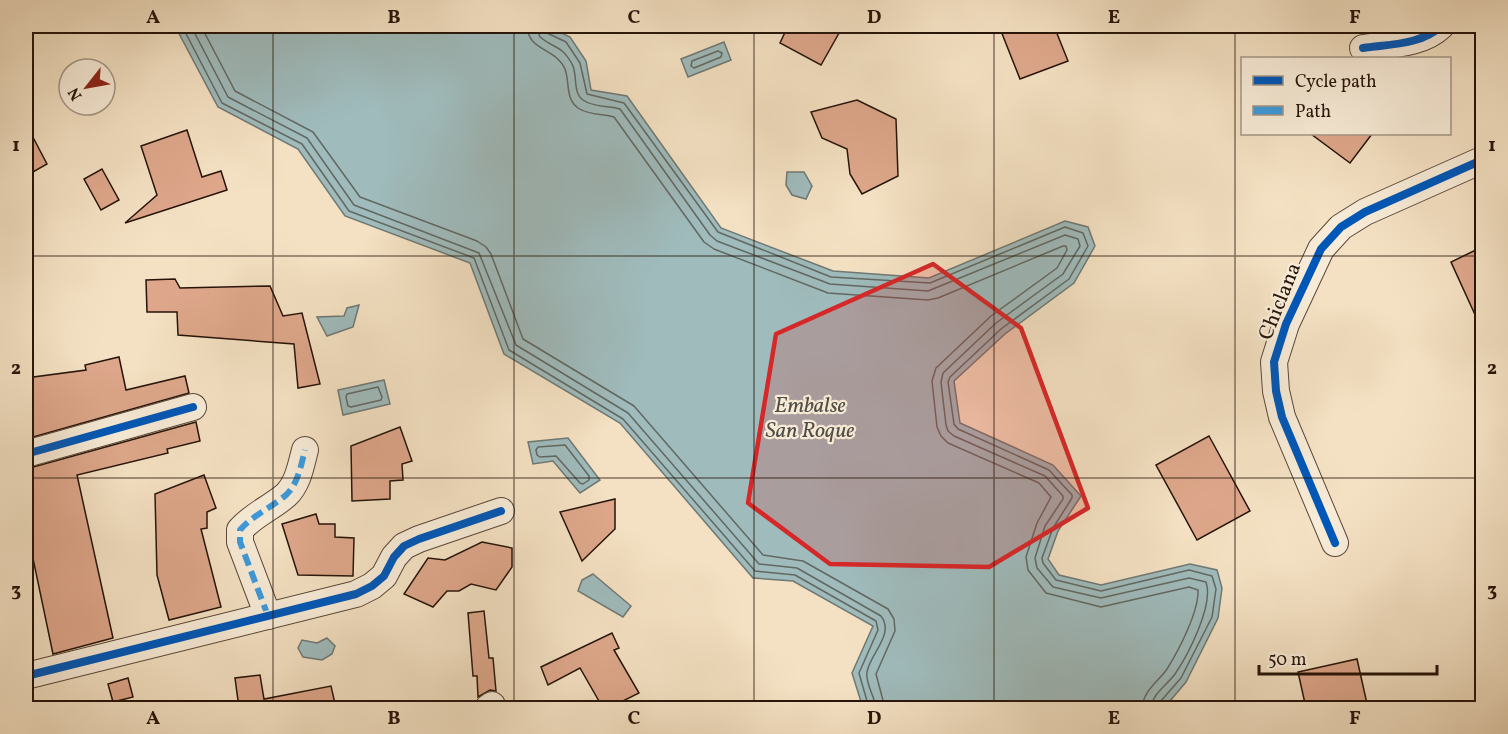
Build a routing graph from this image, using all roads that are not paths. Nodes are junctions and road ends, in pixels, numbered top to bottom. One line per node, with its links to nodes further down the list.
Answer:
1 (1441, 26): 2 (street)
2 (1363, 48)
3 (1482, 160): 8 (street, Chiclana)
4 (193, 407): 6 (street)
5 (305, 450): 9 (street)
6 (26, 454)
7 (501, 511): 9 (street)
8 (1335, 543)
9 (268, 616): 10 (street)
10 (26, 676)

